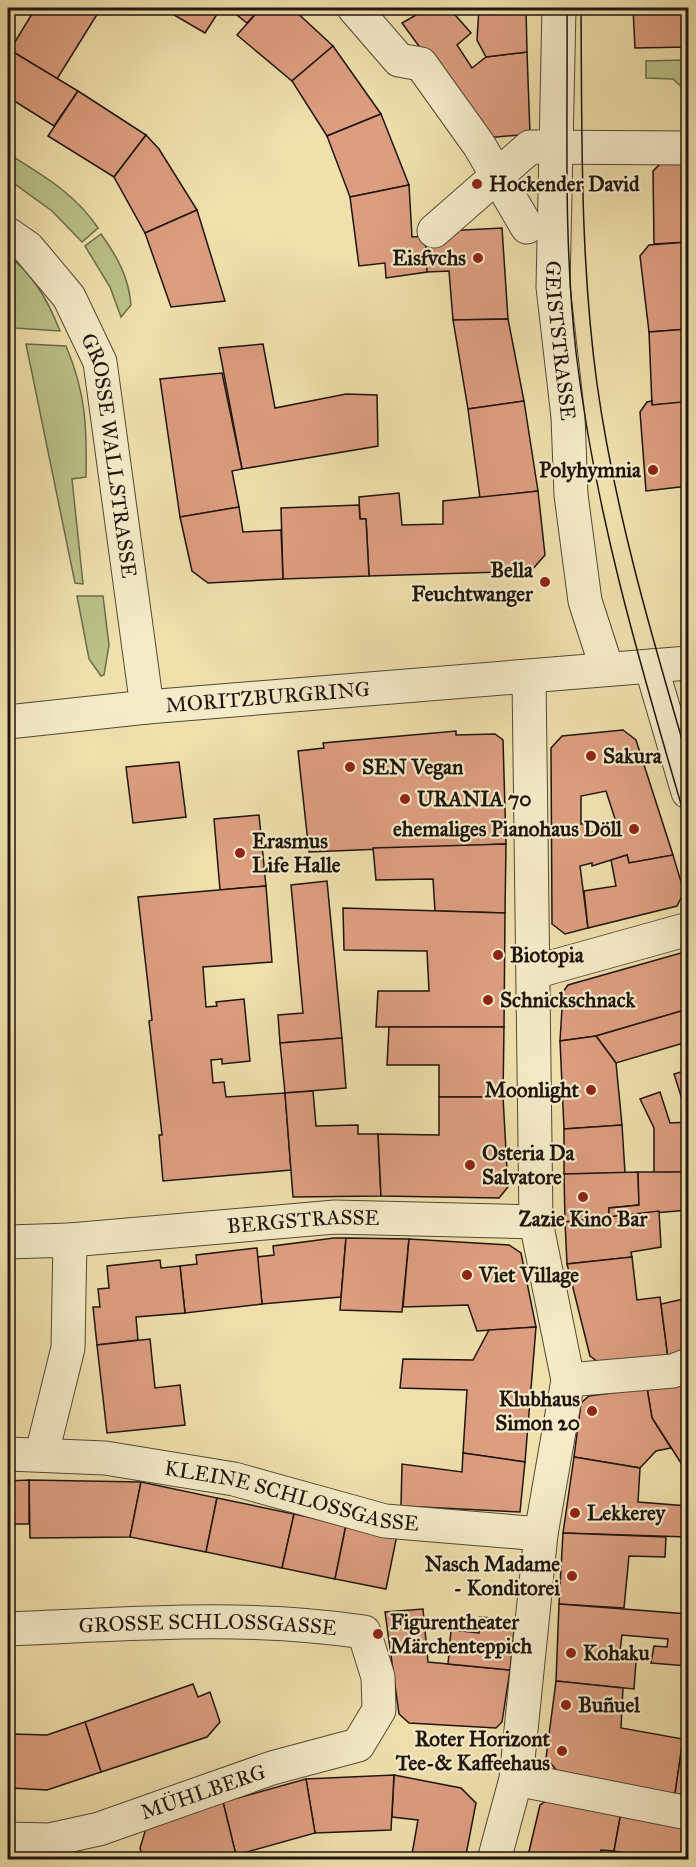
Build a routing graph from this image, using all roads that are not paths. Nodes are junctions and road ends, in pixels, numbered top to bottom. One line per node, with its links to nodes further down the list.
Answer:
1 (354, 8): 5 (street)
2 (559, 8): 3 (street, GEISTSTRASSE)
3 (556, 147): 4 (street); 5 (street); 11 (street, GEISTSTRASSE)
4 (688, 148)
5 (497, 176): 6 (street); 7 (street)
6 (527, 227)
7 (434, 231)
8 (8, 234): 13 (street, GROSSE WALLSTRASSE)
9 (688, 663): 10 (street, MORITZBURGRING)
10 (651, 666): 11 (street, MORITZBURGRING); 15 (street)
11 (607, 669): 12 (street, MORITZBURGRING)
12 (529, 678): 13 (street, MORITZBURGRING); 17 (street)
13 (147, 707): 14 (street, MORITZBURGRING)
14 (8, 722)
15 (688, 792)
16 (685, 930): 17 (street)
17 (534, 972): 18 (street)
18 (536, 1222): 19 (street, BERGSTRASSE); 22 (street)
19 (70, 1240): 20 (street, BERGSTRASSE); 24 (street)
20 (8, 1242)
21 (688, 1365): 22 (street)
22 (567, 1380): 25 (street)
23 (8, 1454): 24 (street, KLEINE SCHLOSSGASSE)
24 (42, 1454): 25 (street, KLEINE SCHLOSSGASSE)
25 (541, 1534): 28 (street)
26 (8, 1629): 27 (street, GROSSE SCHLOSSGASSE)
27 (379, 1710): 30 (street, MÜHLBERG)
28 (516, 1779): 29 (street); 31 (street)
29 (688, 1813)
30 (8, 1839)
31 (495, 1860)

